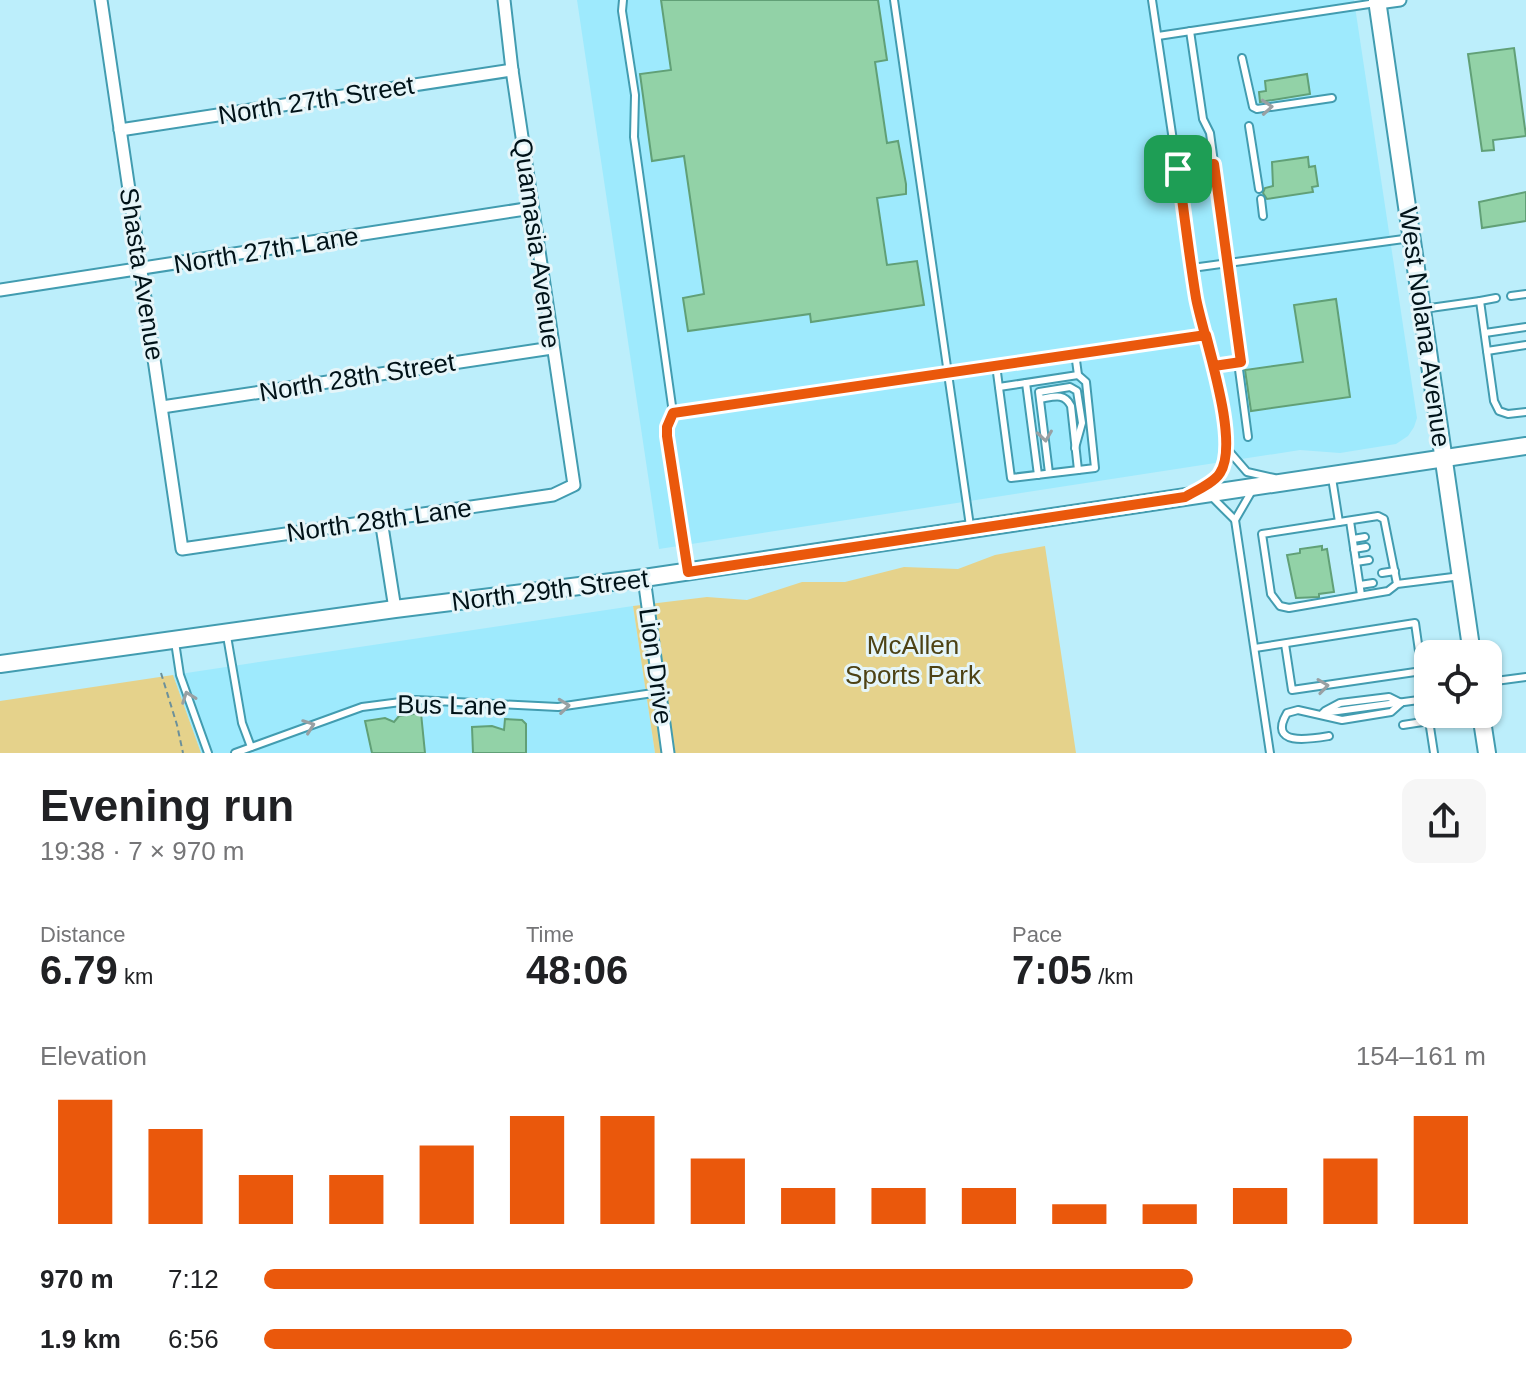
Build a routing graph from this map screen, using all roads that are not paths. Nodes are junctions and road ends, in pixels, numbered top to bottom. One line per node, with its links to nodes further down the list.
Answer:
1 (101, 0): 14 (street, Shasta Avenue)
2 (504, 0): 11 (street, Quamasia Avenue)
3 (623, 0): 48 (lane)
4 (894, 0): 41 (lane)
5 (1152, 0): 9 (lane)
6 (1400, 0): 7 (street)
7 (1378, 2): 8 (lane); 21 (street, West Nolana Avenue)
8 (1190, 31): 9 (lane); 15 (lane)
9 (1158, 36): 16 (lane)
10 (1242, 58): 12 (lane, one-way to 12)
11 (512, 70): 14 (street, North 27th Street); 19 (street, Quamasia Avenue)
12 (1332, 98)
13 (1249, 126): 17 (lane)
14 (120, 130): 24 (street, Shasta Avenue)
15 (1214, 164): 16 (lane); 22 (lane)
16 (1178, 169): 23 (lane)
17 (1259, 189)
18 (1261, 199): 20 (lane)
19 (532, 208): 24 (street, North 27th Lane); 35 (street, Quamasia Avenue)
20 (1263, 216)
21 (1412, 238): 22 (lane); 30 (street, West Nolana Avenue)
22 (1228, 263): 23 (lane); 38 (lane)
23 (1192, 268): 33 (lane)
24 (141, 269): 25 (street, North 27th Lane); 46 (street, Shasta Avenue)
25 (0, 290)
26 (1526, 294): 27 (lane)
27 (1511, 296)
28 (1496, 298): 29 (lane)
29 (1480, 301): 30 (lane); 32 (lane)
30 (1423, 309): 53 (street, West Nolana Avenue)
31 (1526, 327): 32 (lane)
32 (1485, 333): 36 (lane)
33 (1206, 335): 37 (lane); 40 (lane)
34 (1526, 345): 36 (lane)
35 (552, 348): 46 (street, North 28th Street); 59 (street, Quamasia Avenue)
36 (1487, 351): 47 (lane)
37 (1075, 353): 39 (lane); 42 (lane)
38 (1238, 362): 40 (lane); 49 (lane)
39 (996, 365): 41 (lane); 44 (lane)
40 (1214, 366): 52 (lane)
41 (947, 372): 48 (lane); 67 (lane)
42 (1078, 375): 43 (lane); 54 (lane)
43 (1026, 383): 44 (lane); 56 (lane)
44 (999, 387): 56 (lane)
45 (1040, 399): 51 (lane); 51 (lane); 55 (lane, one-way to 55)
46 (162, 407): 75 (street, Shasta Avenue)
47 (1526, 412)
48 (673, 413): 82 (lane)
49 (1248, 437)
50 (1526, 446): 53 (street, North 29th Street)
51 (1075, 448): 54 (lane)
52 (1228, 450): 58 (lane); 62 (lane)
53 (1444, 459): 57 (street, North 29th Street); 86 (street, West Nolana Avenue)
54 (1078, 470): 55 (lane)
55 (1049, 473): 56 (lane)
56 (1038, 475)
57 (1332, 476): 58 (street, North 29th Street); 66 (lane)
58 (1289, 482): 60 (street, North 29th Street)
59 (574, 485): 63 (street, North 28th Lane)
60 (1254, 487): 61 (street, North 29th Street); 64 (lane)
61 (1209, 494): 62 (street, North 29th Street); 64 (lane)
62 (1185, 497): 67 (street, North 29th Street)
63 (381, 520): 75 (street, North 28th Lane); 93 (street)
64 (1235, 520): 99 (lane)
65 (1350, 521): 66 (lane); 68 (lane); 71 (lane)
66 (1339, 522): 92 (lane)
67 (970, 530): 82 (street, North 29th Street)
68 (1388, 533): 69 (lane); 72 (lane)
69 (1378, 535)
70 (1365, 537): 71 (lane)
71 (1353, 539): 76 (lane)
72 (1390, 543): 73 (lane); 77 (lane)
73 (1379, 545)
74 (1366, 547): 76 (lane)
75 (182, 549)
76 (1354, 549): 80 (lane)
77 (1392, 557): 78 (lane); 81 (lane)
78 (1381, 558)
79 (1369, 560): 80 (lane)
80 (1356, 562): 85 (lane)
81 (1395, 571): 83 (lane); 89 (lane)
82 (688, 572): 87 (street, North 29th Street)
83 (1382, 573)
84 (1370, 574): 85 (lane)
85 (1358, 576): 91 (lane)
86 (1461, 576): 89 (lane); 97 (street, West Nolana Avenue)
87 (644, 578): 93 (street, North 29th Street); 104 (street, Lion Drive)
88 (1385, 581): 89 (lane)
89 (1396, 582): 92 (lane)
90 (1373, 583): 91 (lane)
91 (1360, 585): 92 (lane)
92 (1361, 595)
93 (395, 609): 94 (street, North 29th Street)
94 (226, 632): 95 (street, North 29th Street); 111 (lane)
95 (174, 640): 100 (street, North 29th Street); 112 (lane, one-way to 95)
96 (1418, 640): 98 (lane)
97 (1470, 640)
98 (1285, 644): 99 (lane); 101 (lane, one-way to 101)
99 (1255, 648): 115 (lane)
100 (0, 664)
101 (1414, 669)
102 (1526, 677): 103 (lane)
103 (1502, 680)
104 (660, 692): 111 (lane, Bus Lane, one-way to 104); 114 (street, Lion Drive)
105 (1414, 701): 110 (lane)
106 (1414, 721): 107 (lane)
107 (1403, 725)
108 (1431, 728): 116 (lane)
109 (1483, 728): 117 (street)
110 (1329, 736)
111 (251, 747): 113 (lane, Bus Lane)
112 (208, 753)
113 (235, 753)
114 (668, 753)
115 (1270, 753)
116 (1434, 753)
117 (1487, 753)

